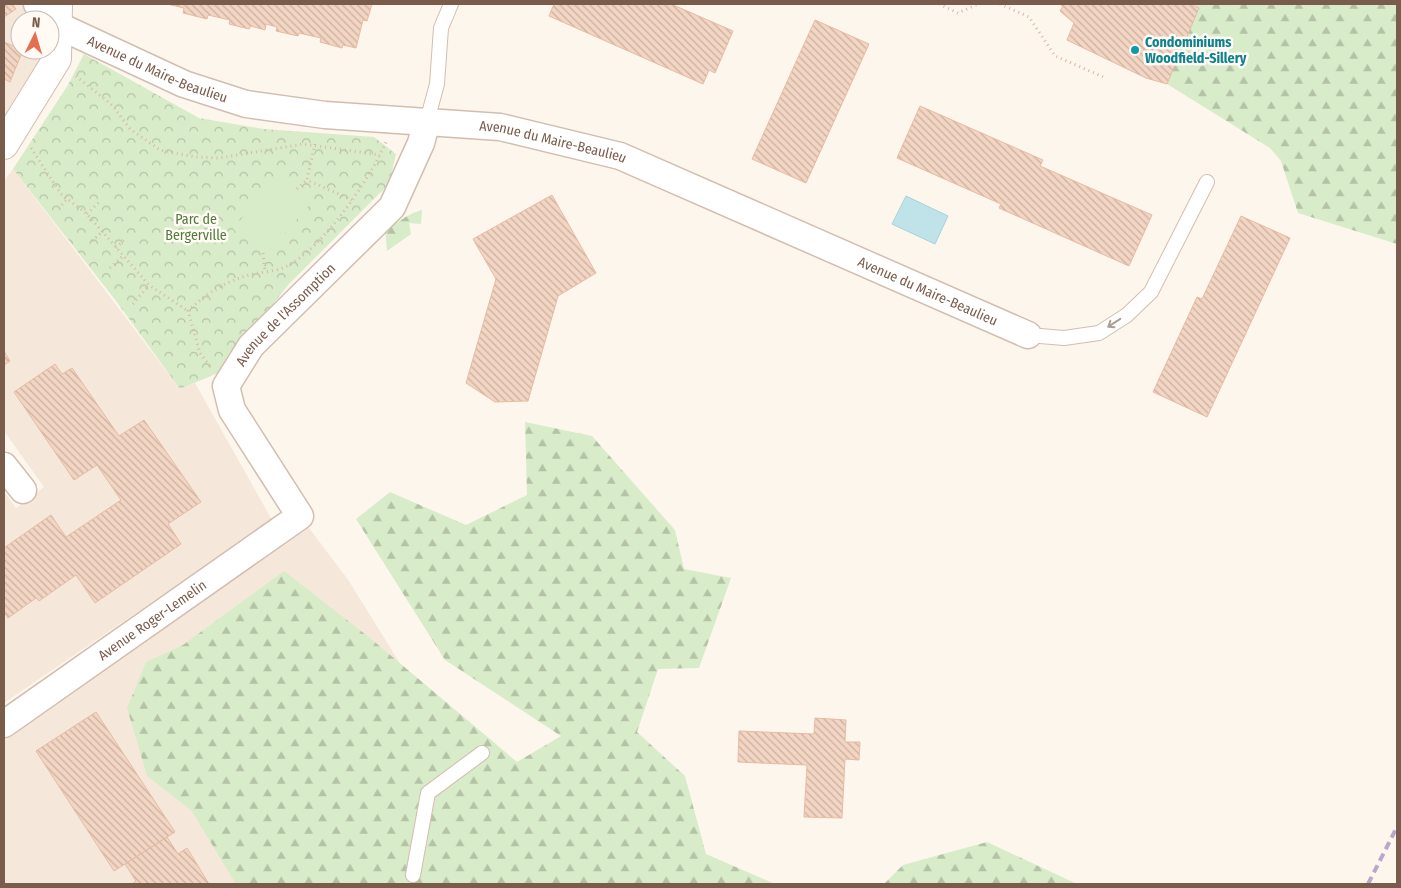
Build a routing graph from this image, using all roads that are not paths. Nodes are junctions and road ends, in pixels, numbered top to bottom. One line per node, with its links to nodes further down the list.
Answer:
1 (36, 4): 3 (street)
2 (451, 4): 6 (lane)
3 (49, 10)
4 (60, 15): 6 (street, Avenue du Maire-Beaulieu)
5 (56, 60): 7 (street)
6 (427, 121): 9 (street, Avenue du Maire-Beaulieu); 12 (street, Avenue de l'Assomption)
7 (10, 136)
8 (1207, 182): 9 (lane, one-way to 9)
9 (1028, 334)
10 (4, 466): 11 (street)
11 (22, 490)
12 (300, 516): 13 (street, Avenue Roger-Lemelin)
13 (4, 724)
14 (482, 753): 15 (lane)
15 (413, 875)

